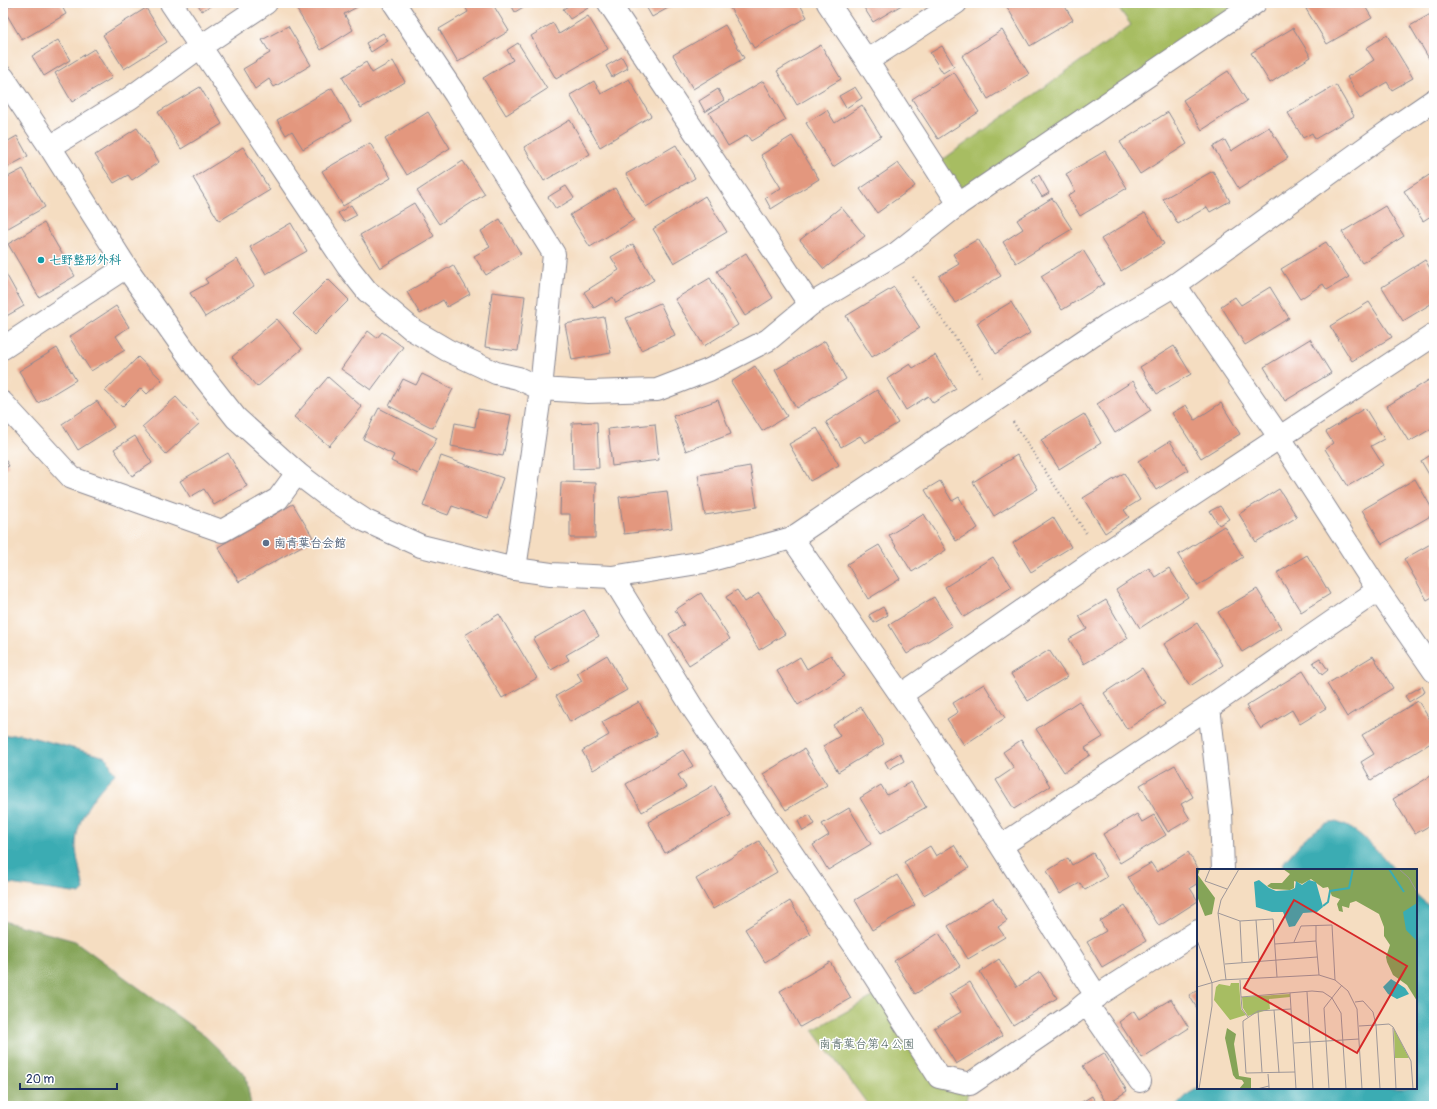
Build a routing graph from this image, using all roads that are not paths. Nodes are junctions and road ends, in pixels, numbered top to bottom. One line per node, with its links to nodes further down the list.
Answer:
1 (171, 3): 8 (street)
2 (266, 3): 8 (street)
3 (394, 3): 19 (street)
4 (610, 3): 16 (street)
5 (828, 3): 9 (street)
6 (956, 3): 9 (street)
7 (1255, 3): 13 (street)
8 (200, 47): 12 (street); 19 (street)
9 (867, 61): 13 (street)
10 (3, 77): 12 (street)
11 (1434, 100): 15 (street)
12 (50, 147): 14 (street)
13 (959, 204): 16 (street)
14 (126, 267): 18 (street); 22 (street)
15 (1175, 285): 21 (street); 23 (street)
16 (810, 305): 19 (street)
17 (1434, 335): 21 (street)
18 (3, 348)
19 (541, 389): 24 (street)
20 (3, 403): 22 (street)
21 (1280, 438): 26 (street); 28 (street)
22 (297, 473): 24 (street)
23 (792, 538): 25 (street); 28 (street)
24 (515, 569): 25 (street)
25 (612, 578): 33 (street)
26 (1378, 590): 27 (street); 29 (street)
27 (1434, 671)
28 (901, 695): 30 (street)
29 (1209, 707): 30 (street); 31 (street)
30 (1001, 846): 33 (street)
31 (1223, 869)
32 (1197, 932): 33 (street)
33 (1092, 1000): 34 (street)
34 (1140, 1081)

